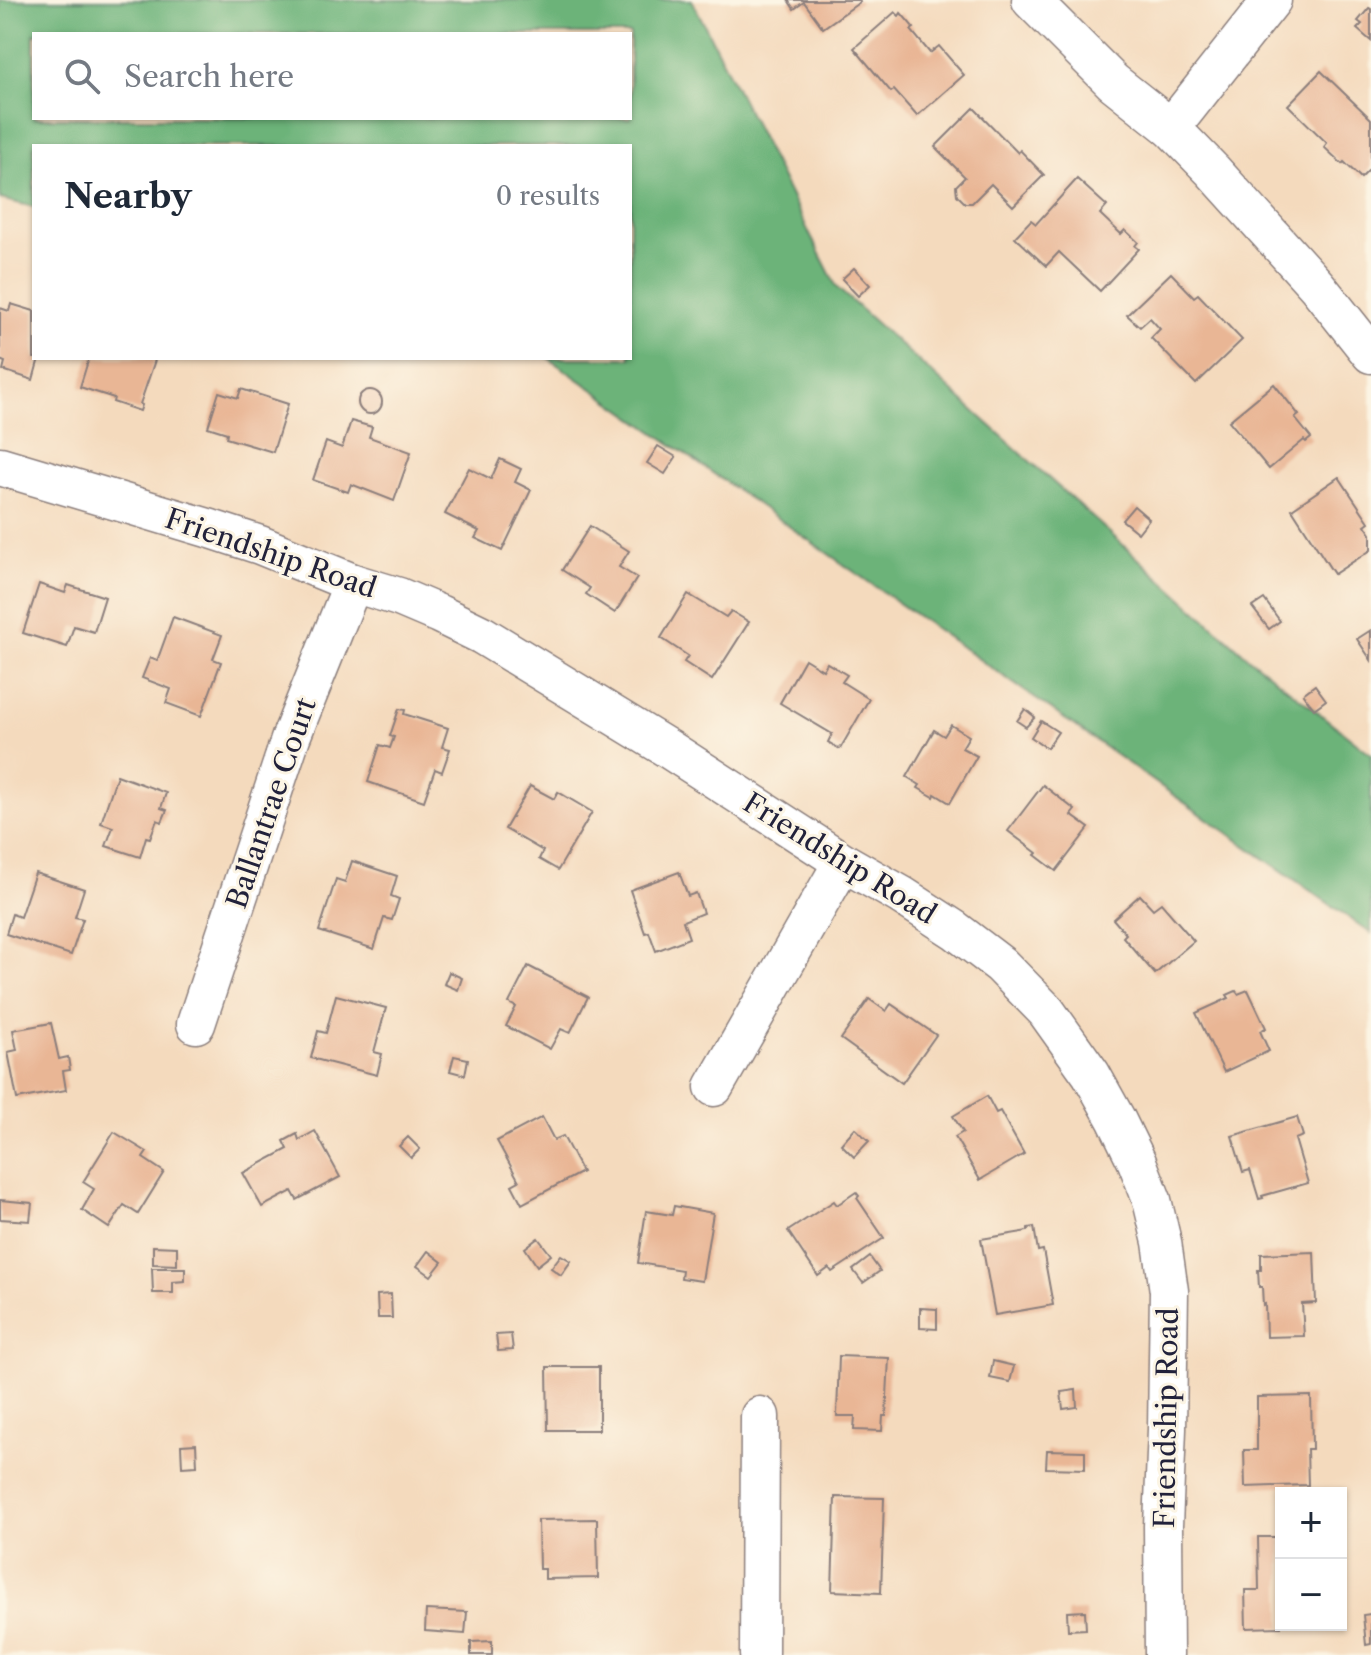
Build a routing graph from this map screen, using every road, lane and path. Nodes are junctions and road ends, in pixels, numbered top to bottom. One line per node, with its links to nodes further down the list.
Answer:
1 (1031, 0): 3 (street)
2 (1272, 0): 3 (street)
3 (1171, 128): 4 (street)
4 (1371, 354)
5 (0, 466): 6 (street, Friendship Road)
6 (353, 583): 7 (street, Friendship Road); 8 (street, Ballantrae Court)
7 (843, 862): 9 (street); 12 (street, Friendship Road)
8 (196, 1024)
9 (714, 1087)
10 (760, 1416): 11 (street)
11 (759, 1655)
12 (1164, 1655)

